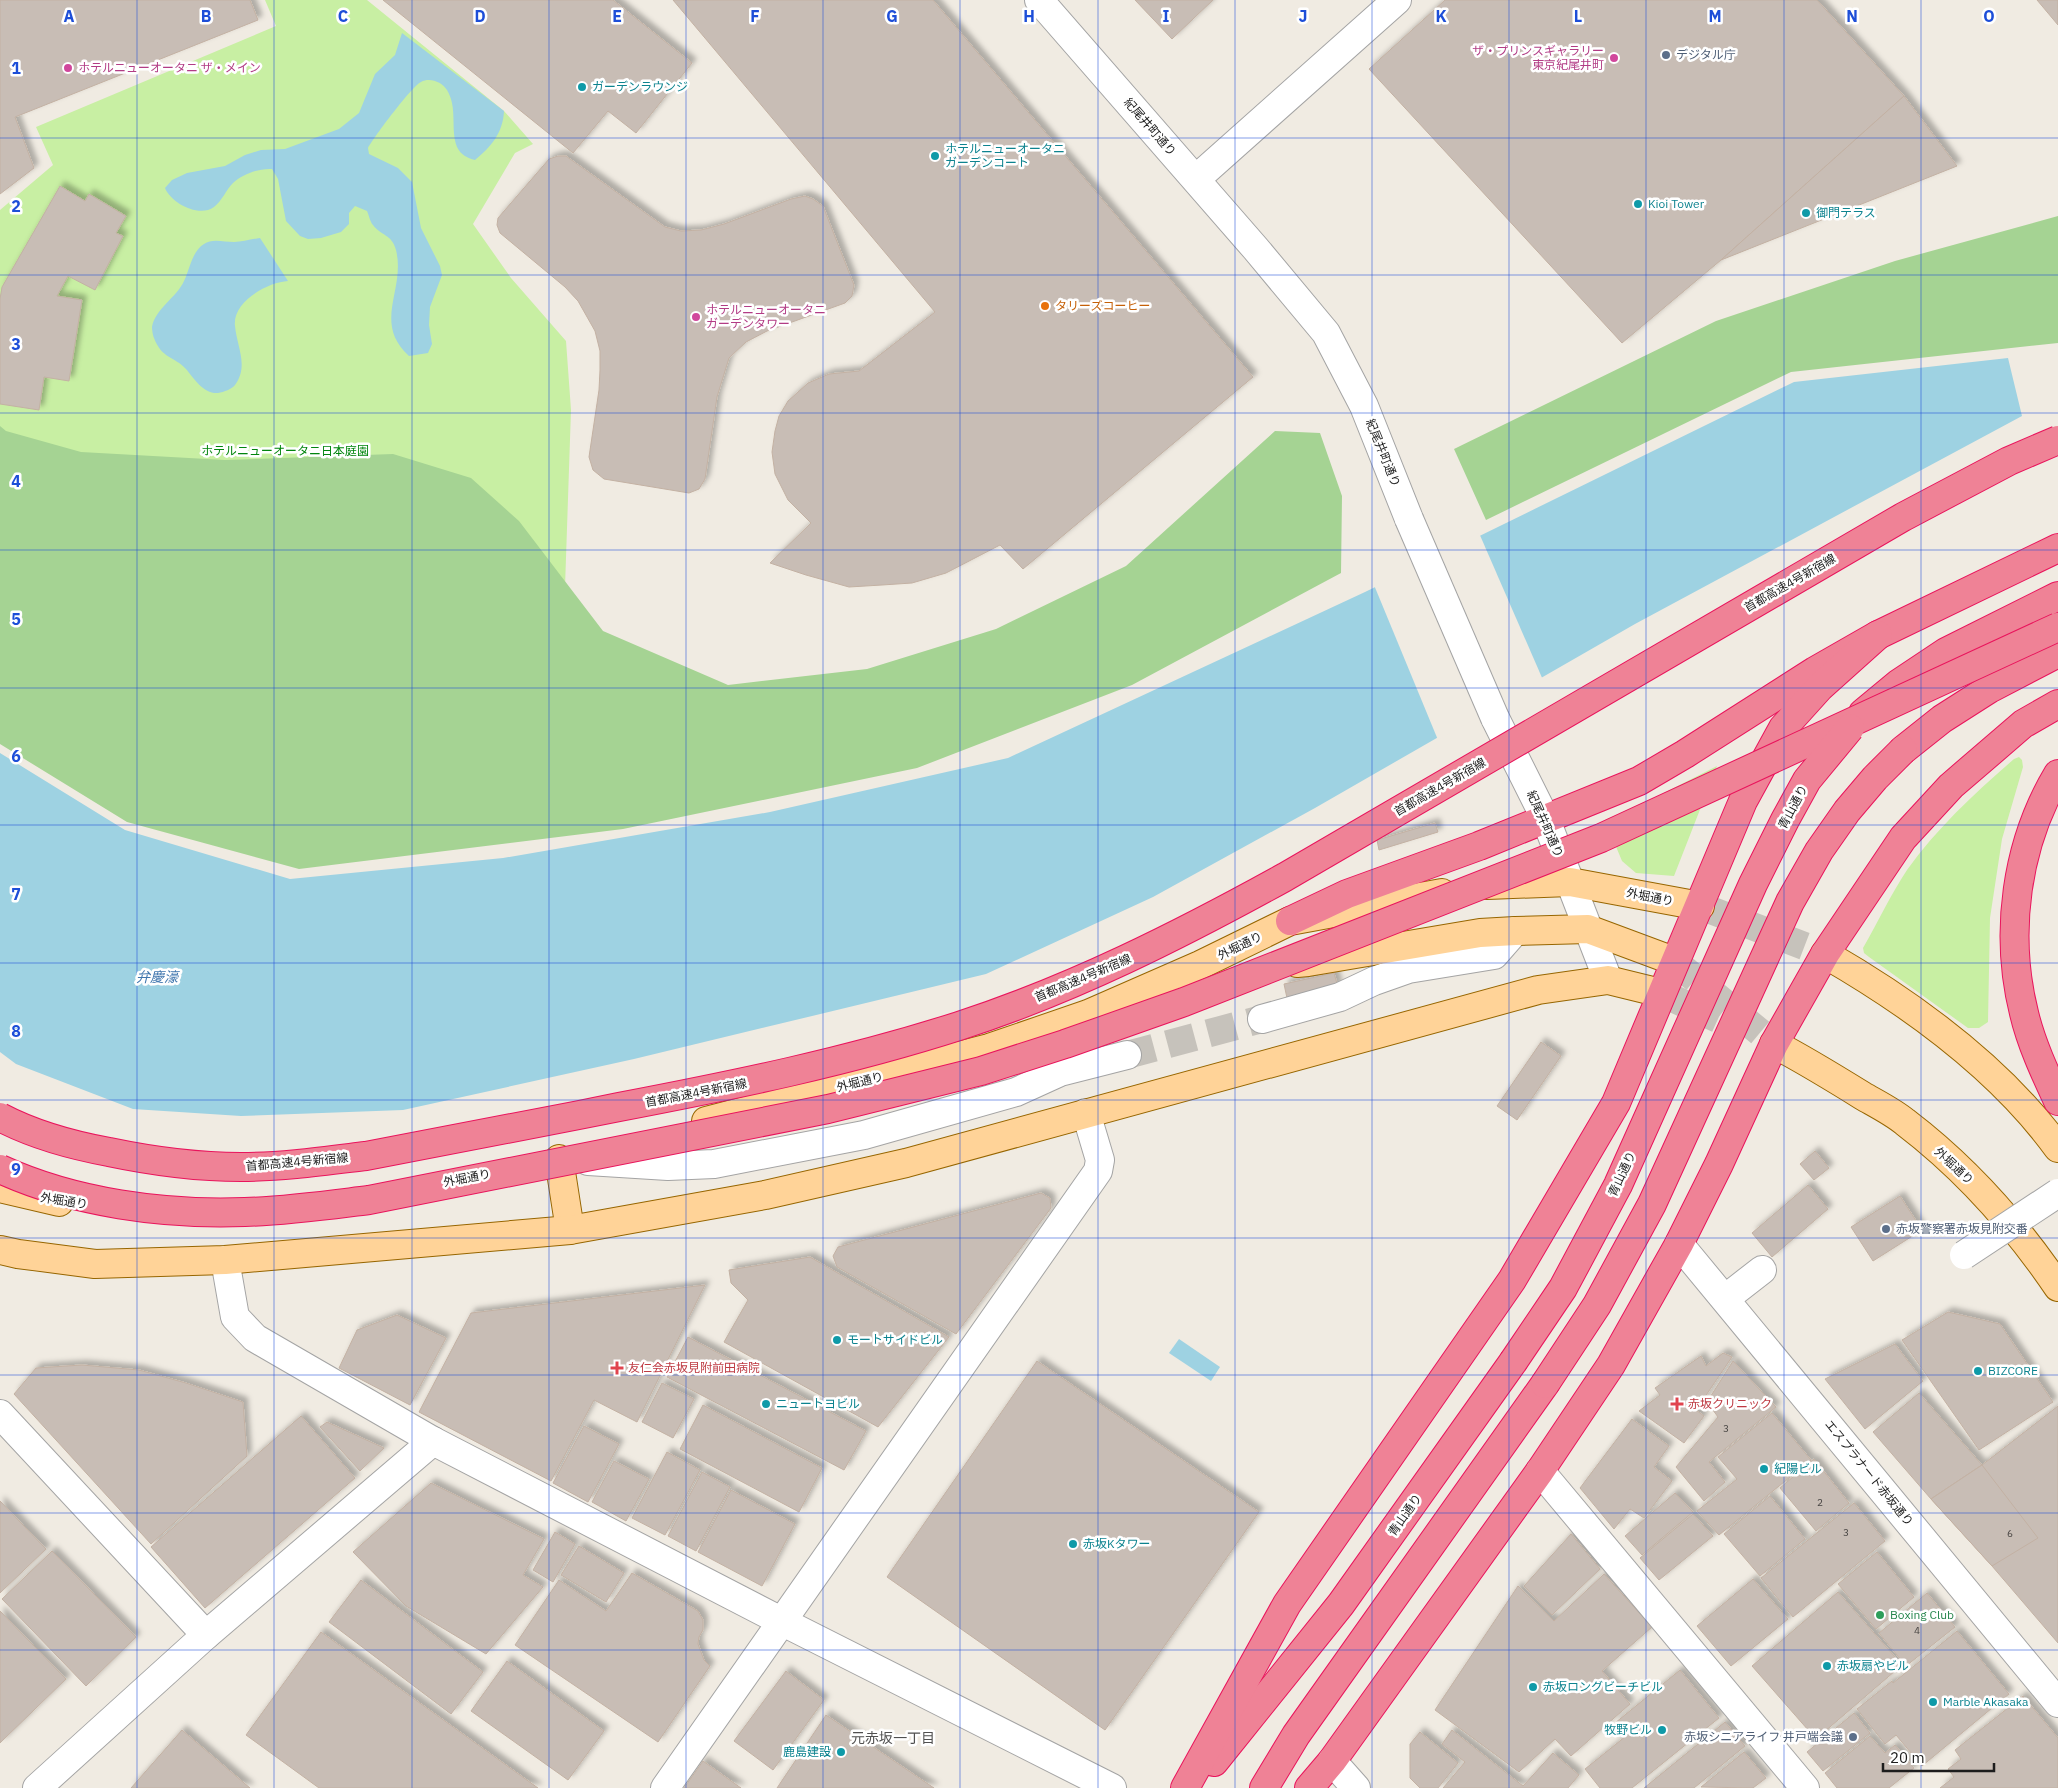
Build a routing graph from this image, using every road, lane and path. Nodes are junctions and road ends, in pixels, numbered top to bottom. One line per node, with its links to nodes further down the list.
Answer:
1 (1039, 0): 3 (street, 紀尾井町通り)
2 (1393, 1): 3 (street)
3 (1196, 179): 12 (street, 紀尾井町通り, bridge)
4 (2058, 440): 28 (highway, 首都高速4号新宿線, bridge)
5 (2058, 548): 8 (highway)
6 (2058, 596): 53 (highway, 青山通り, bridge)
7 (2058, 626): 31 (highway, bridge)
8 (1878, 634): 12 (highway); 14 (highway)
9 (2058, 653): 54 (highway, bridge)
10 (2058, 704): 18 (highway)
11 (2058, 774): 26 (highway)
12 (1546, 820): 13 (street, 紀尾井町通り); 15 (highway)
13 (1570, 882): 14 (main road, 外堀通り); 15 (main road, 外堀通り); 16 (street, 紀尾井町通り)
14 (1700, 906): 22 (highway)
15 (1290, 922): 20 (main road, 外堀通り)
16 (1588, 929): 17 (main road); 19 (main road); 21 (street, 紀尾井町通り)
17 (1515, 930): 20 (main road); 23 (street)
18 (1825, 954): 24 (highway); 29 (main road)
19 (1674, 961)
20 (1200, 966): 30 (main road, 外堀通り)
21 (1608, 980): 22 (main road); 27 (main road)
22 (1661, 993): 52 (highway)
23 (1262, 1019)
24 (1774, 1044): 35 (highway); 40 (main road, 外堀通り)
25 (1127, 1054): 30 (street)
26 (2058, 1101)
27 (1086, 1113): 34 (main road); 45 (street)
28 (0, 1118)
29 (2058, 1148)
30 (559, 1159): 32 (main road, 外堀通り); 34 (main road)
31 (0, 1169)
32 (0, 1188)
33 (2058, 1192): 37 (street, bridge)
34 (570, 1230): 38 (main road)
35 (1679, 1244): 44 (highway); 47 (street, エスプラナード赤坂通り)
36 (0, 1250): 38 (main road)
37 (1964, 1255)
38 (225, 1260): 43 (street)
39 (1762, 1270): 41 (street)
40 (2058, 1286)
41 (1735, 1291)
42 (0, 1414): 46 (street)
43 (433, 1441): 45 (street); 46 (street)
44 (1540, 1471): 48 (highway); 57 (street)
45 (781, 1621): 50 (street); 51 (street)
46 (206, 1635): 49 (street)
47 (2058, 1703)
48 (1332, 1761): 55 (highway); 56 (street)
49 (37, 1788)
50 (665, 1788)
51 (1112, 1788)
52 (1185, 1788)
53 (1193, 1788)
54 (1264, 1788)
55 (1309, 1788)
56 (1356, 1788)
57 (1805, 1788)

